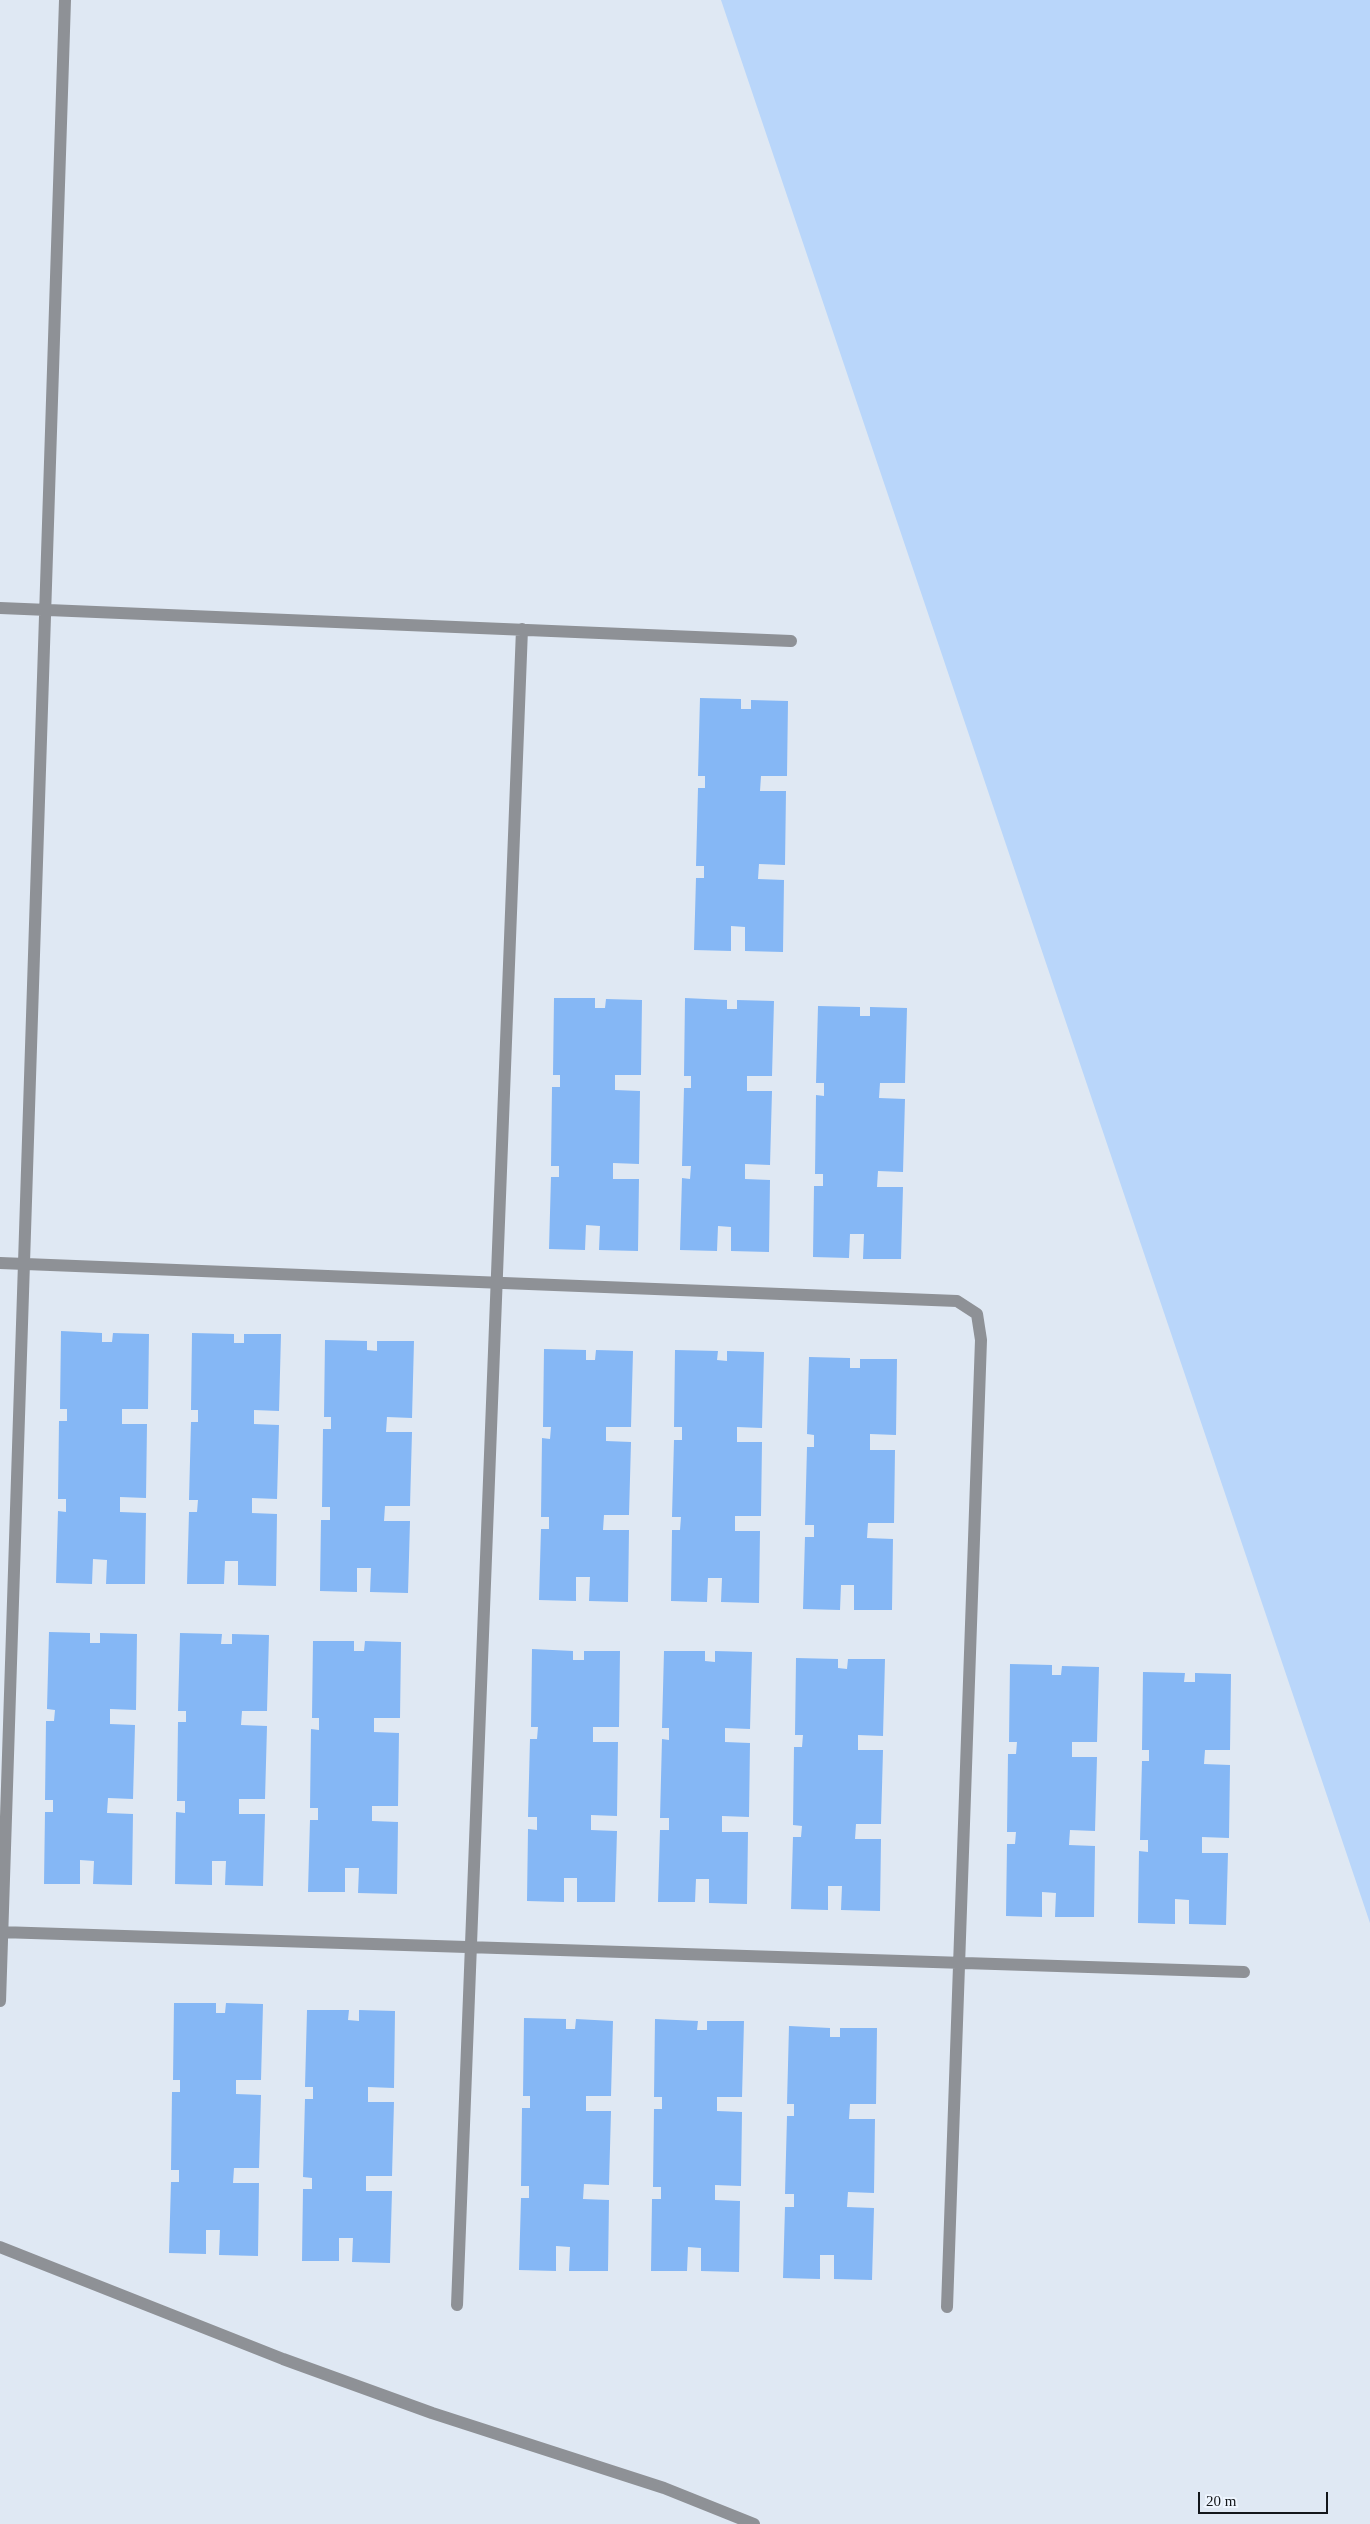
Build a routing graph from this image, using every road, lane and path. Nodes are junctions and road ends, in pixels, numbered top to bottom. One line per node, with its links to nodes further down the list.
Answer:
1 (65, 0): 3 (street)
2 (0, 608): 3 (street)
3 (45, 610): 4 (street); 7 (street)
4 (522, 629): 5 (street); 8 (street)
5 (791, 641)
6 (0, 1263): 7 (street)
7 (24, 1264): 8 (street); 9 (street)
8 (496, 1283): 10 (street); 11 (street)
9 (1, 1932): 10 (street); 13 (street)
10 (471, 1947): 11 (street); 15 (street)
11 (959, 1962): 12 (street); 16 (street)
12 (1244, 1972)
13 (0, 2001)
14 (0, 2247): 17 (street)
15 (457, 2305)
16 (947, 2307)
17 (754, 2524)

